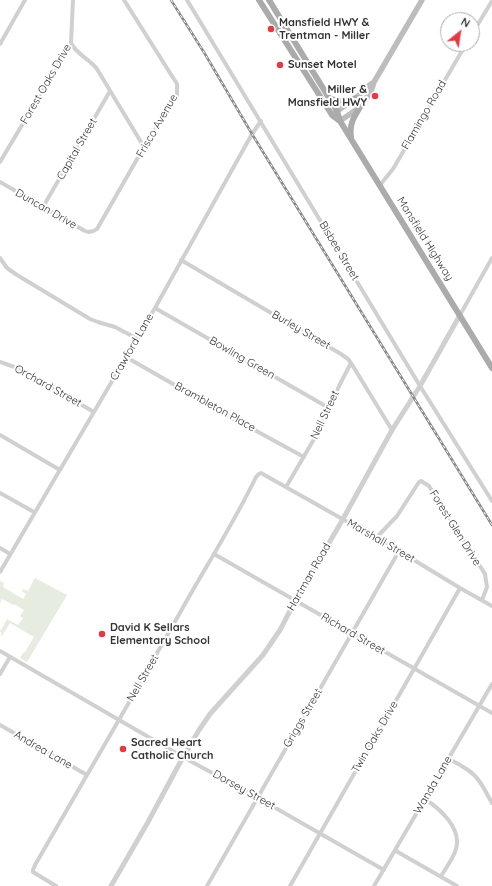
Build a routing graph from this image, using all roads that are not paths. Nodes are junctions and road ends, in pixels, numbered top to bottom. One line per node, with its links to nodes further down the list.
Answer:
1 (25, 0): 13 (street)
2 (74, 0): 12 (street, Forest Oaks Drive)
3 (124, 0): 24 (street, Frisco Avenue)
4 (186, 0): 21 (street, Bisbee Street)
5 (259, 0): 11 (main road, Mansfield Highway)
6 (269, 0): 9 (main road, Mansfield Highway)
7 (422, 0): 15 (main road)
8 (492, 1): 10 (street)
9 (281, 20): 11 (main road); 17 (main road, Mansfield Highway)
10 (480, 21)
11 (274, 24): 20 (main road, Mansfield Highway)
12 (72, 43): 16 (street); 25 (street, Forest Oaks Drive)
13 (0, 44)
14 (461, 52): 27 (street, Flamingo Road)
15 (374, 82): 18 (main road); 19 (main road)
16 (110, 91): 24 (street); 28 (street, Capital Street)
17 (329, 98): 18 (main road); 20 (main road, Mansfield Highway)
18 (356, 98): 20 (main road)
19 (360, 107): 22 (main road); 23 (main road)
20 (334, 113): 22 (main road, Mansfield Highway)
21 (261, 121): 32 (street, Crawford Lane); 40 (street, Bisbee Street)
22 (340, 121): 23 (main road, Mansfield Highway)
23 (351, 138): 27 (main road, Mansfield Highway)
24 (144, 147): 29 (street, Frisco Avenue)
25 (0, 162)
26 (0, 182): 28 (street, Duncan Drive)
27 (380, 185): 34 (main road, Mansfield Highway)
28 (43, 207): 29 (street, Duncan Drive)
29 (94, 232)
30 (0, 258): 35 (street)
31 (492, 258): 34 (street, Hartman Road)
32 (181, 260): 33 (street, Crawford Lane); 38 (street, Burley Street)
33 (154, 308): 35 (street, Crawford Lane); 41 (street, Bowling Green)
34 (460, 315): 39 (main road, Mansfield Highway); 40 (street, Hartman Road)
35 (136, 338): 36 (street, Crawford Lane)
36 (126, 357): 42 (street, Crawford Lane); 45 (street, Brambleton Place)
37 (0, 362): 42 (street, Orchard Street)
38 (351, 363): 41 (street, Nell Street); 43 (street, Burley Street)
39 (492, 368)
40 (420, 386): 43 (street, Hartman Road); 50 (street, Bisbee Street)
41 (329, 408): 45 (street, Nell Street)
42 (94, 412): 46 (street, Crawford Lane)
43 (392, 430): 52 (street, Hartman Road)
44 (0, 435): 46 (street)
45 (304, 457): 48 (street, Nell Street)
46 (60, 470): 51 (street, Crawford Lane)
47 (270, 478): 48 (street, Marshall Street); 57 (street, Nell Street)
48 (286, 487): 52 (street, Marshall Street)
49 (0, 493): 51 (street)
50 (492, 501)
51 (34, 512): 56 (street, Crawford Lane)
52 (343, 519): 53 (street, Marshall Street); 61 (street, Hartman Road)
53 (376, 538): 55 (street, Marshall Street); 60 (street, Forest Glen Drive)
54 (0, 548): 56 (street)
55 (399, 551): 59 (street, Marshall Street); 63 (street, Griggs Street)
56 (10, 554): 58 (street, Crawford Lane)
57 (214, 554): 61 (street, Richard Street); 71 (street, Nell Street)
58 (0, 572)
59 (460, 588): 60 (street, Marshall Street); 66 (street, Twin Oaks Drive)
60 (482, 600): 62 (street, Marshall Street)
61 (295, 601): 63 (street, Richard Street); 73 (street, Hartman Road)
62 (492, 606)
63 (351, 633): 66 (street, Richard Street); 76 (street, Griggs Street)
64 (0, 651): 65 (street, Dorsey Street)
65 (10, 657): 67 (street); 71 (street, Dorsey Street)
66 (414, 669): 69 (street, Richard Street); 79 (street, Twin Oaks Drive)
67 (0, 674)
68 (492, 684): 69 (street, Wanda Lane)
69 (480, 706): 70 (street, Richard Street); 74 (street, Wanda Lane)
70 (492, 713)
71 (120, 719): 73 (street, Dorsey Street); 75 (street, Nell Street)
72 (0, 725): 75 (street, Andrea Lane)
73 (183, 757): 76 (street, Dorsey Street); 84 (street, Hartman Road)
74 (449, 759): 77 (street, Wanda Lane); 78 (street)
75 (86, 775): 83 (street, Nell Street)
76 (258, 798): 79 (street, Dorsey Street); 85 (street, Griggs Street)
77 (425, 799): 80 (street, Wanda Lane); 82 (street)
78 (492, 803)
79 (320, 834): 81 (street, Dorsey Street); 86 (street, Twin Oaks Drive)
80 (396, 851): 81 (street, Wanda Lane); 82 (street)
81 (384, 870): 87 (street, Wanda Lane)
82 (441, 876): 88 (street)
83 (56, 886)
84 (111, 886)
85 (208, 886)
86 (290, 886)
87 (374, 886)
88 (457, 886)

